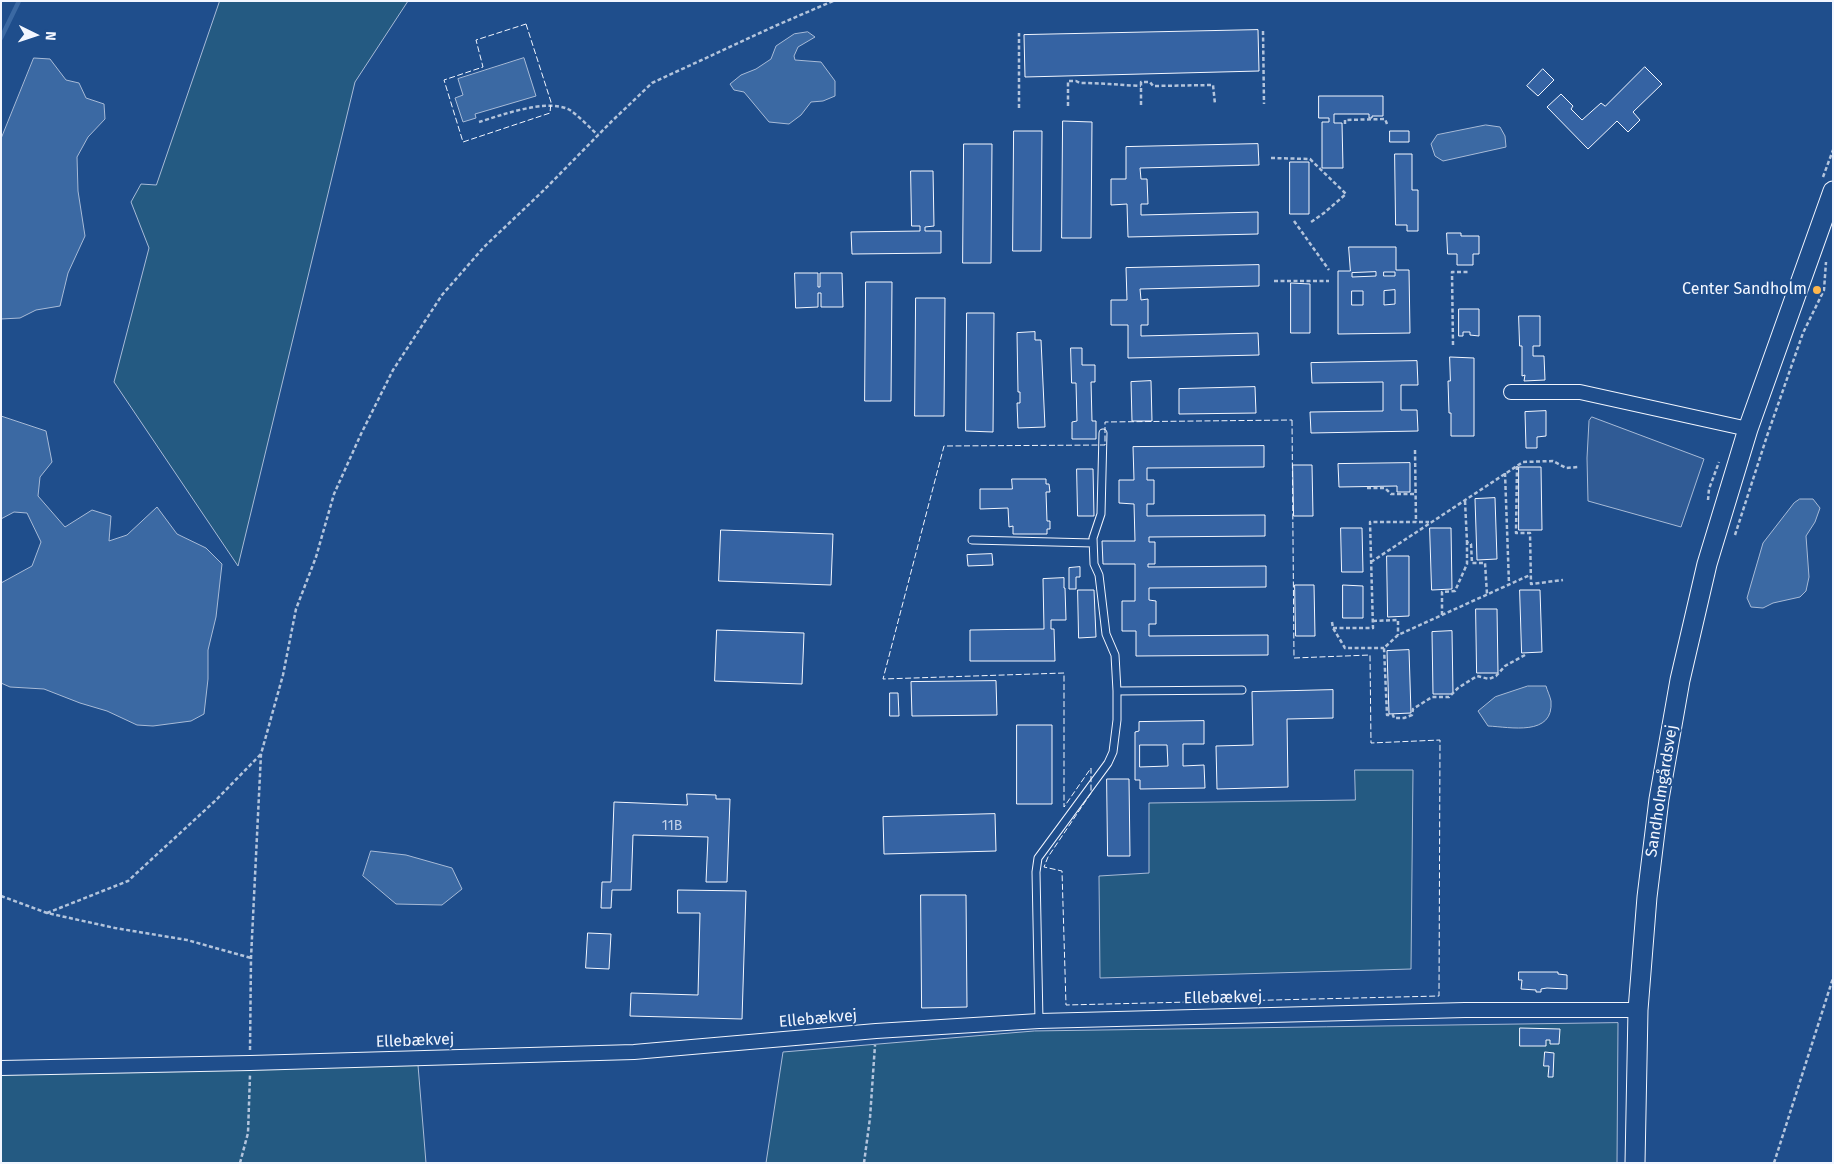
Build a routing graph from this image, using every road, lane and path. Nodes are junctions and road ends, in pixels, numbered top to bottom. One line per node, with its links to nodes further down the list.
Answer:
1 (833, 1): 13 (path)
2 (1263, 31): 6 (path)
3 (1019, 33): 9 (path)
4 (1141, 86): 5 (path); 7 (path); 8 (path)
5 (1215, 104)
6 (1264, 104)
7 (1141, 105)
8 (1068, 106)
9 (1018, 108)
10 (479, 122): 13 (path)
11 (1345, 124): 12 (path)
12 (1386, 124)
13 (598, 135): 54 (path)
14 (1271, 158): 17 (path)
15 (1833, 191): 25 (street, Sandholmgårdsvej)
16 (1294, 221): 19 (path)
17 (1311, 222)
18 (1826, 260): 36 (path)
19 (1329, 270)
20 (1468, 272): 23 (path)
21 (1274, 281): 22 (path)
22 (1329, 281)
23 (1453, 345)
24 (1511, 392): 25 (street)
25 (1748, 429): 59 (street, Sandholmgårdsvej)
26 (1104, 433): 39 (lane)
27 (1416, 450): 32 (path)
28 (1516, 466): 29 (path); 30 (path); 41 (path)
29 (1578, 466)
30 (1505, 473): 33 (path); 43 (path)
31 (1367, 488): 32 (path)
32 (1416, 494): 34 (path)
33 (1465, 502): 35 (path); 38 (path)
34 (1416, 522): 35 (path); 40 (path)
35 (1430, 522): 40 (path)
36 (1737, 530)
37 (972, 540): 39 (lane)
38 (1467, 542): 44 (path); 45 (path)
39 (1093, 543): 53 (lane)
40 (1372, 562): 46 (path)
41 (1530, 575): 42 (path); 43 (path)
42 (1563, 580)
43 (1509, 584): 44 (path)
44 (1487, 594): 45 (path)
45 (1442, 615): 49 (path)
46 (1373, 621): 48 (path); 49 (path)
47 (1332, 622): 48 (path)
48 (1333, 628): 50 (path)
49 (1398, 636): 50 (path)
50 (1384, 648): 51 (path)
51 (1525, 655)
52 (1242, 690): 53 (lane)
53 (1117, 691): 60 (lane)
54 (261, 754): 56 (path); 57 (path)
55 (1, 896): 56 (path)
56 (47, 912): 57 (path)
57 (251, 958): 62 (path)
58 (1833, 978): 67 (path)
59 (1638, 1010): 60 (street, Ellebækvej); 66 (street, Sandholmgårdsvej)
60 (1039, 1021): 61 (street, Ellebækvej)
61 (876, 1031): 62 (street, Ellebækvej); 65 (path)
62 (250, 1063): 63 (street, Ellebækvej); 64 (path)
63 (1, 1068)
64 (240, 1163)
65 (864, 1163)
66 (1635, 1163)
67 (1774, 1163)

